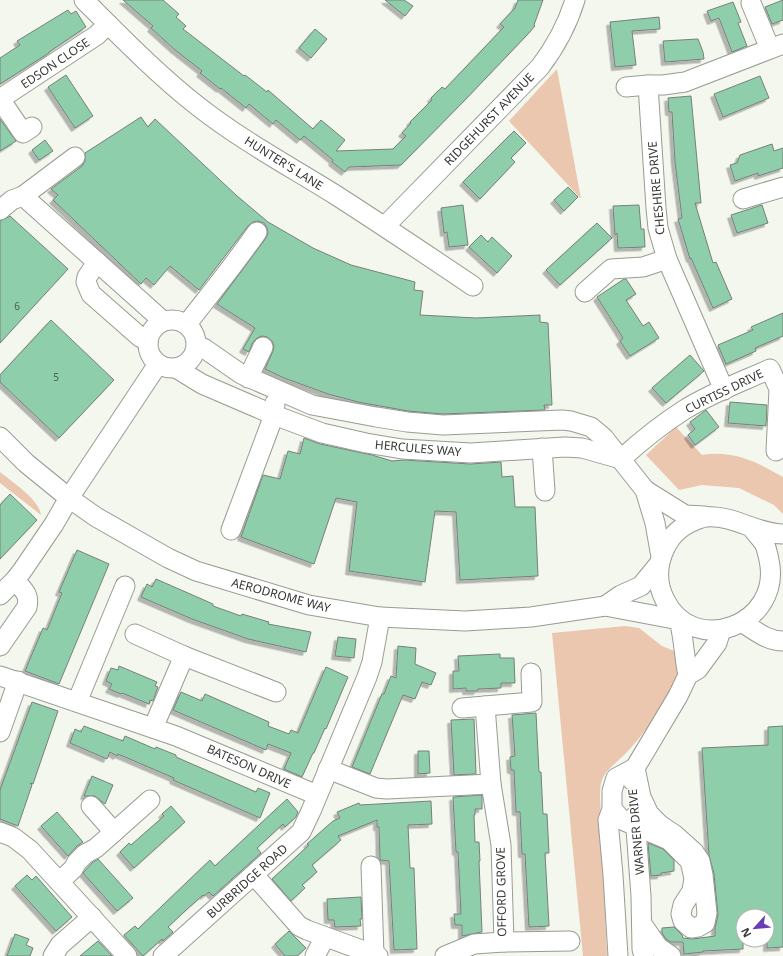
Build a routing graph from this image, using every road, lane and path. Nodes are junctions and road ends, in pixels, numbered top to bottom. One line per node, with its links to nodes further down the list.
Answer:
1 (84, 0): 4 (street, HUNTER'S LANE)
2 (575, 0): 15 (street, RIDGEHURST AVENUE)
3 (751, 3): 5 (street)
4 (108, 24): 8 (street, EDSON CLOSE); 15 (street, HUNTER'S LANE)
5 (776, 47): 6 (street)
6 (648, 85): 7 (street); 17 (street, CHESHIRE DRIVE)
7 (626, 87)
8 (0, 99): 9 (street)
9 (32, 127)
10 (76, 157): 12 (street)
11 (783, 187): 13 (street)
12 (23, 196): 14 (street); 18 (street)
13 (743, 199)
14 (0, 210)
15 (385, 226): 19 (street, HUNTER'S LANE)
16 (257, 232): 22 (street)
17 (667, 259): 20 (street); 31 (street, CHESHIRE DRIVE)
18 (97, 262): 21 (street); 23 (street)
19 (473, 286)
20 (585, 292)
21 (163, 321): 22 (street); 23 (street)
22 (187, 324): 24 (street)
23 (148, 341): 26 (street)
24 (197, 344): 28 (street); 29 (street)
25 (263, 347): 29 (street)
26 (158, 364): 28 (street, HERCULES WAY); 41 (street)
27 (776, 366): 31 (street, CURTISS DRIVE); 37 (street, CURTISS DRIVE)
28 (176, 368): 32 (street, HERCULES WAY)
29 (248, 378): 30 (street)
30 (267, 386): 32 (street); 33 (street)
31 (724, 390): 38 (street, CURTISS DRIVE)
32 (274, 415): 36 (street, HERCULES WAY); 44 (street)
33 (562, 420): 35 (street); 38 (street)
34 (0, 436): 41 (street, AERODROME WAY)
35 (565, 447): 36 (street, HERCULES WAY); 38 (street, HERCULES WAY)
36 (542, 448): 40 (street)
37 (776, 451)
38 (621, 459): 39 (street)
39 (644, 490): 42 (street); 46 (street)
40 (545, 491)
41 (68, 498): 47 (street); 52 (street, AERODROME WAY)
42 (706, 516): 43 (street); 46 (street)
43 (752, 528): 45 (street); 48 (street)
44 (231, 530)
45 (783, 534)
46 (660, 560): 51 (street, AERODROME WAY); 53 (street)
47 (15, 580): 50 (street); 58 (street)
48 (777, 580): 54 (street)
49 (125, 586): 64 (street)
50 (0, 595)
51 (605, 606): 52 (street, AERODROME WAY); 53 (street, AERODROME WAY)
52 (380, 617): 70 (street)
53 (679, 620): 55 (street); 61 (street)
54 (743, 623): 55 (street); 57 (street)
55 (721, 630): 61 (street, WARNER DRIVE)
56 (134, 634): 59 (street)
57 (783, 641)
58 (0, 646)
59 (184, 656): 63 (street); 67 (street)
60 (531, 673): 65 (street)
61 (688, 675): 69 (street, WARNER DRIVE)
62 (9, 679): 64 (street, BATESON DRIVE); 68 (street)
63 (276, 692)
64 (77, 702): 67 (street, BATESON DRIVE)
65 (485, 706): 66 (street); 71 (street, OFFORD GROVE)
66 (462, 708)
67 (153, 728): 72 (street, BATESON DRIVE)
68 (0, 732)
69 (635, 768): 75 (street, WARNER DRIVE); 76 (street, WARNER DRIVE); 76 (street)
70 (328, 769): 71 (street); 72 (street)
71 (491, 784): 86 (street, OFFORD GROVE)
72 (317, 796): 80 (street, BURBRIDGE ROAD)
73 (150, 800): 78 (street)
74 (91, 806): 78 (street)
75 (612, 809): 76 (street); 93 (street)
76 (637, 826): 83 (street, WARNER DRIVE)
77 (0, 832): 81 (street)
78 (114, 832): 81 (street)
79 (371, 866): 87 (street)
80 (254, 875): 84 (street); 90 (street, BURBRIDGE ROAD)
81 (60, 881): 82 (street)
82 (92, 917): 88 (street); 89 (street)
83 (642, 924): 94 (street, WARNER DRIVE); 95 (street)
84 (325, 937): 87 (street); 91 (street)
85 (570, 941): 86 (street)
86 (504, 942): 92 (street, OFFORD GROVE)
87 (376, 955)
88 (53, 956)
89 (127, 956)
90 (163, 956)
91 (315, 956)
92 (445, 956)
93 (618, 956)
94 (644, 956)
95 (670, 956)

